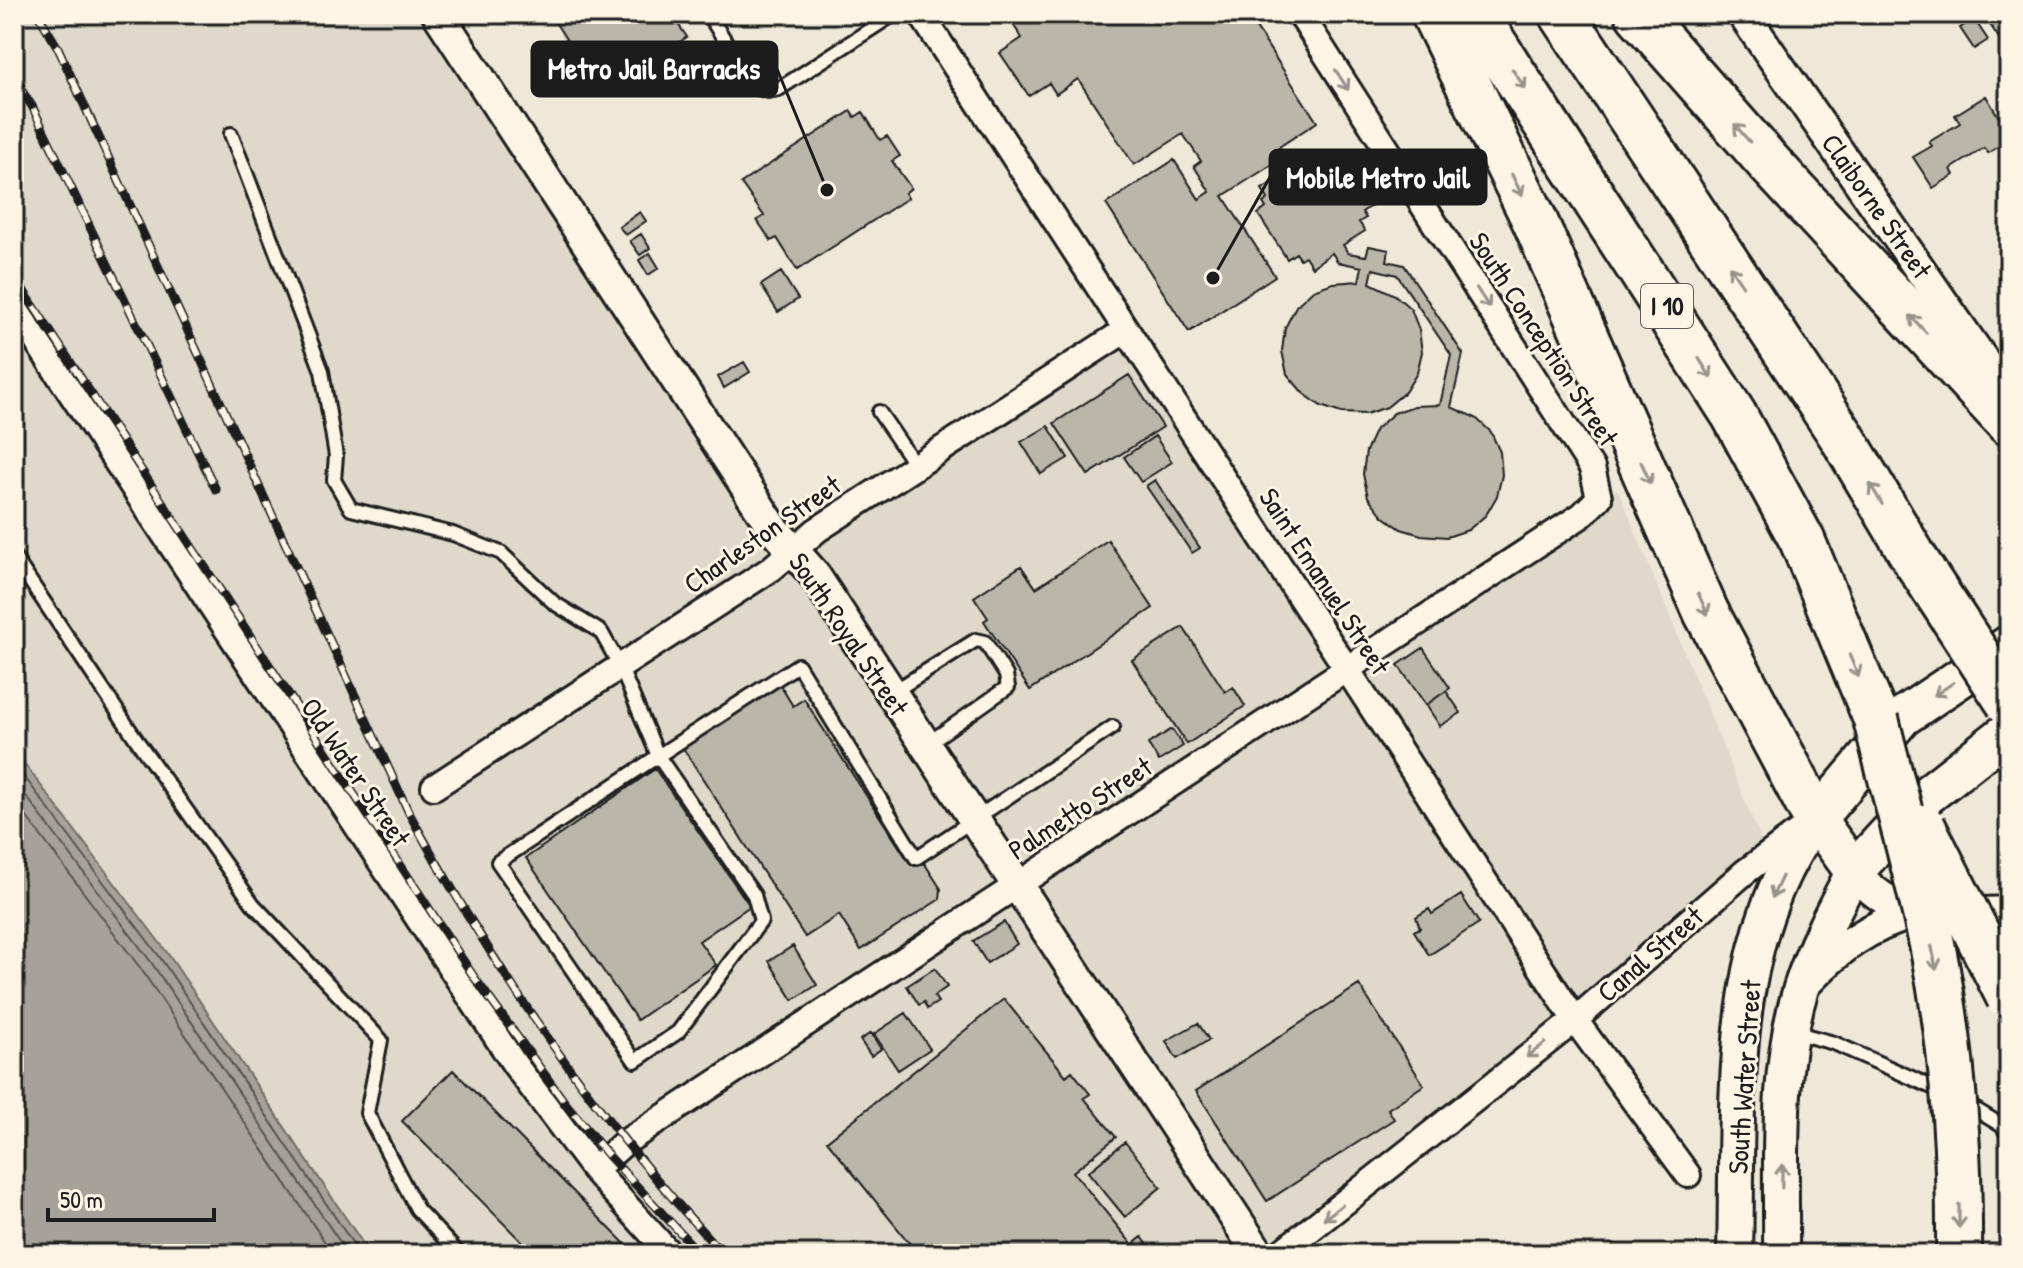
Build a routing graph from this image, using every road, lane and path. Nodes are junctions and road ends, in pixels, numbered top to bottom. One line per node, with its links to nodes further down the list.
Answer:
1 (438, 14): 19 (street, South Royal Street)
2 (708, 14): 3 (lane)
3 (894, 14)
4 (921, 14): 13 (street, Saint Emanuel Street)
5 (1300, 14): 18 (street, South Conception Street, one-way to 18)
6 (1434, 14): 32 (highway, one-way to 32)
7 (1475, 14): 26 (highway, I 10, one-way to 26)
8 (1562, 14): 25 (highway, I 10, one-way to 8, bridge)
9 (1638, 14): 16 (highway, one-way to 9)
10 (1743, 14): 14 (street, Claiborne Street)
11 (231, 134): 22 (lane)
12 (14, 307): 43 (street, Old Water Street)
13 (1126, 330): 17 (street, Charleston Street); 23 (street, Saint Emanuel Street)
14 (2009, 398)
15 (879, 412): 17 (lane)
16 (2009, 423)
17 (916, 466): 19 (street, Charleston Street)
18 (1599, 498): 23 (street, Palmetto Street)
19 (793, 551): 22 (street, Charleston Street); 24 (street, South Royal Street)
20 (14, 557): 45 (lane)
21 (2009, 645): 32 (main road, Canal Street, one-way to 32)
22 (620, 666): 30 (lane); 31 (street, Charleston Street)
23 (1347, 670): 35 (street, Palmetto Street); 40 (street, Saint Emanuel Street)
24 (891, 694): 29 (street, South Royal Street); 29 (lane)
25 (2009, 703)
26 (1876, 719): 39 (highway, I 10, bridge); 51 (highway, one-way to 51, bridge)
27 (1113, 727): 33 (lane)
28 (2009, 731): 34 (main road)
29 (924, 746): 33 (street, South Royal Street)
30 (658, 756): 30 (lane); 33 (lane)
31 (434, 787)
32 (1816, 819): 34 (main road); 40 (street, Canal Street); 49 (main road, South Water Street, one-way to 49)
33 (973, 821): 35 (street, South Royal Street)
34 (1854, 871): 37 (street); 38 (main road, South Water Street)
35 (1015, 886): 43 (street, Palmetto Street); 47 (street, South Royal Street)
36 (2009, 912): 37 (street)
37 (1915, 913): 38 (street)
38 (1801, 988): 41 (main road, South Water Street)
39 (2009, 997)
40 (1575, 1020): 44 (street, Saint Emanuel Street); 48 (street, Canal Street, one-way to 48)
41 (1790, 1032): 42 (lane); 50 (main road, South Water Street, one-way to 41)
42 (2009, 1135)
43 (594, 1170): 46 (street, Old Water Street)
44 (1688, 1175)
45 (459, 1254)
46 (670, 1254)
47 (1259, 1254)
48 (1279, 1254)
49 (1735, 1254)
50 (1781, 1254)
51 (1959, 1254)

